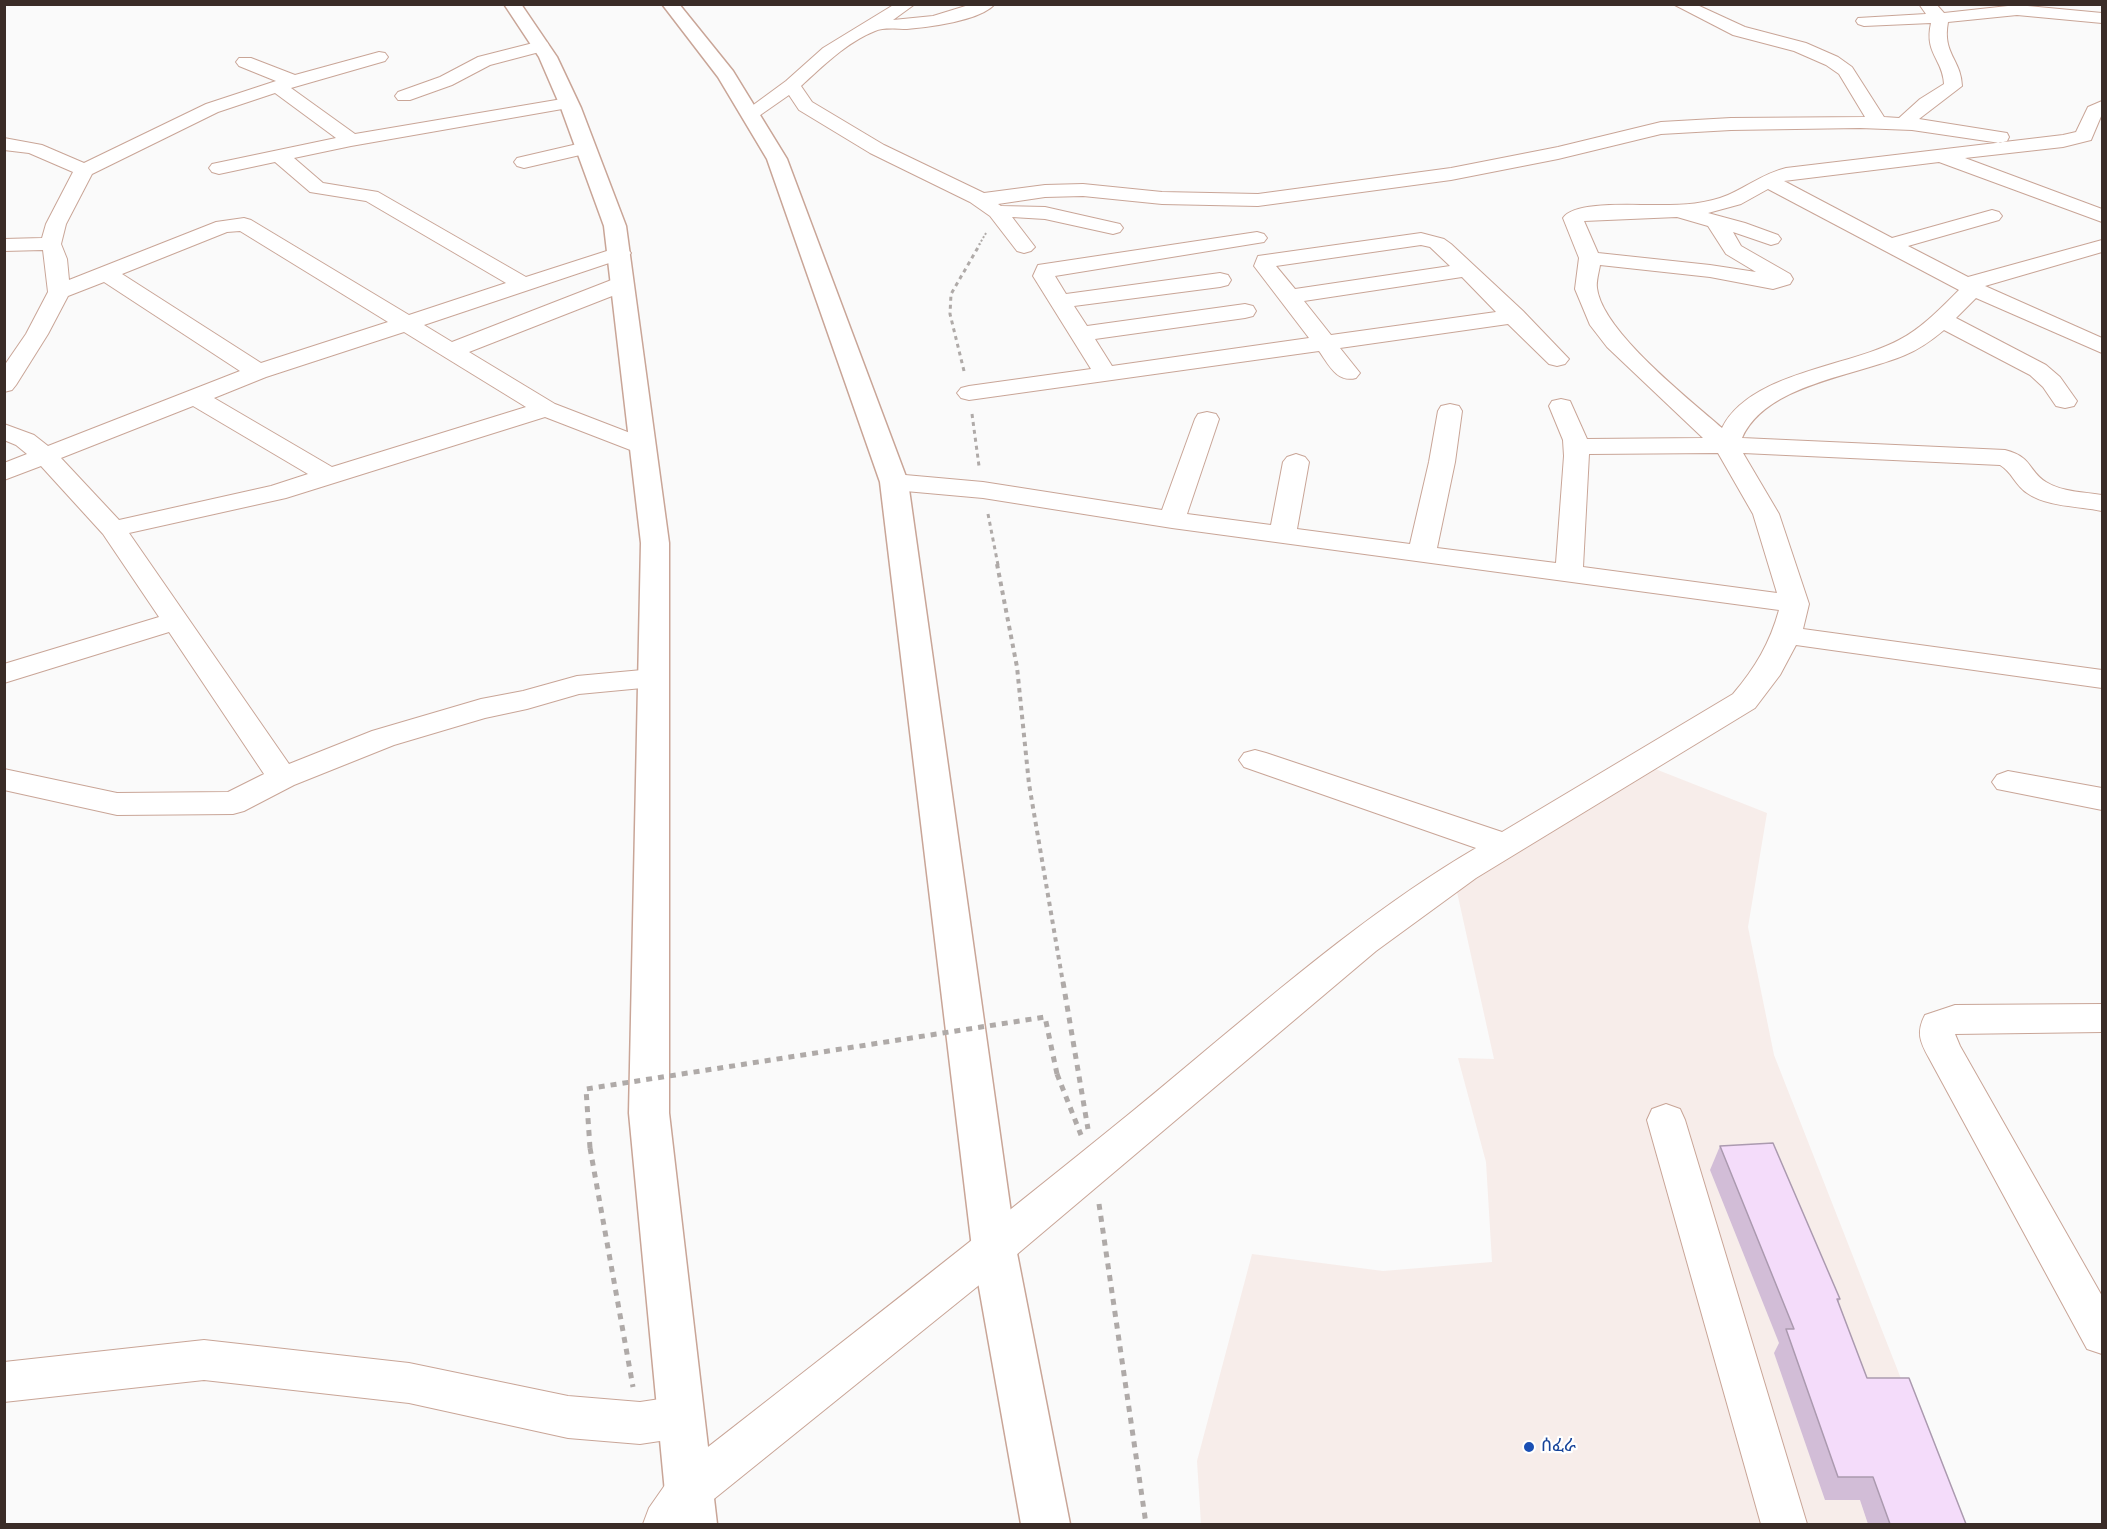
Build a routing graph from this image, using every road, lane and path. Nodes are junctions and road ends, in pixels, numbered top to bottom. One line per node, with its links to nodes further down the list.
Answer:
1 (512, 4): 14 (highway)
2 (670, 4): 22 (highway)
3 (907, 4): 12 (street)
4 (987, 4): 12 (street)
5 (1681, 4): 13 (street)
6 (1715, 4): 13 (street)
7 (1926, 4): 9 (street)
8 (1998, 7): 9 (street); 10 (street)
9 (1940, 18): 11 (street); 24 (street)
10 (2103, 18)
11 (1864, 21)
12 (876, 25): 18 (street)
13 (1725, 25): 23 (street)
14 (541, 46): 19 (street); 20 (highway)
15 (379, 57): 17 (street)
16 (245, 62): 17 (street)
17 (285, 84): 25 (street); 33 (street)
18 (792, 85): 22 (street); 35 (street)
19 (404, 96)
20 (568, 103): 25 (street); 28 (highway)
21 (2103, 106): 26 (street)
22 (750, 114): 88 (highway)
23 (1878, 123): 24 (street); 35 (street)
24 (1905, 123): 26 (street)
25 (351, 140): 29 (street)
26 (2052, 142): 30 (street)
27 (8, 145): 33 (street)
28 (586, 148): 31 (street); 49 (highway)
29 (279, 155): 32 (street); 55 (street)
30 (1941, 156): 34 (street); 38 (street)
31 (524, 162)
32 (219, 168)
33 (84, 170): 43 (street)
34 (1768, 181): 36 (street); 44 (street)
35 (989, 206): 40 (street); 47 (street); 73 (path)
36 (1676, 210): 39 (street); 50 (street)
37 (1992, 216): 44 (street)
38 (2103, 216)
39 (1715, 222): 42 (street); 50 (street)
40 (1113, 228)
41 (1257, 238): 48 (street)
42 (1771, 239)
43 (51, 244): 45 (street); 57 (street)
44 (1889, 244): 56 (street)
45 (4, 245)
46 (2103, 246): 56 (street)
47 (1024, 247)
48 (1194, 247): 53 (street); 59 (street)
49 (620, 253): 54 (highway); 55 (street)
50 (1590, 258): 81 (street)
51 (1467, 270): 58 (street); 58 (street); 60 (street)
52 (105, 273): 57 (street); 62 (street); 69 (street)
53 (1220, 280): 59 (street); 63 (street)
54 (622, 284): 67 (street); 82 (highway)
55 (524, 285): 62 (street)
56 (1969, 287): 61 (street); 66 (street)
57 (59, 292): 72 (street)
58 (1288, 297): 65 (street)
59 (1060, 301): 64 (street)
60 (1515, 316): 65 (street); 68 (street)
61 (1942, 320): 75 (street); 81 (street)
62 (408, 323): 67 (street); 69 (street)
63 (1261, 330): 64 (street); 65 (street); 71 (street)
64 (1080, 334): 71 (street)
65 (1323, 343): 70 (street)
66 (2103, 346)
67 (452, 350): 77 (street)
68 (1557, 359)
69 (258, 372): 74 (street)
70 (1348, 373)
71 (1106, 374): 73 (street)
72 (4, 385)
73 (969, 393): 89 (path)
74 (194, 396): 84 (street); 87 (street)
75 (2065, 401)
76 (1561, 406): 83 (street)
77 (546, 409): 82 (street); 87 (street)
78 (1450, 411): 94 (street)
79 (1207, 419): 91 (street)
80 (4, 431): 84 (street)
81 (1726, 445): 83 (street); 90 (street); 96 (street)
82 (642, 446): 99 (highway)
83 (1576, 447): 95 (street)
84 (45, 456): 86 (street); 92 (street)
85 (1296, 462): 93 (street)
86 (4, 472)
87 (329, 476): 92 (street)
88 (894, 482): 89 (street); 110 (highway)
89 (983, 490): 91 (street); 109 (path)
90 (2103, 502)
91 (1172, 520): 93 (street)
92 (113, 529): 97 (street)
93 (1282, 535): 94 (street)
94 (1422, 553): 95 (street)
95 (1569, 573): 96 (street)
96 (1791, 619): 100 (street); 106 (street)
97 (175, 621): 98 (street); 102 (street)
98 (4, 674)
99 (653, 678): 102 (street); 113 (highway)
100 (2103, 678)
101 (1255, 760): 106 (street)
102 (283, 778): 103 (street)
103 (4, 779)
104 (2008, 782): 105 (street)
105 (2103, 799)
106 (1506, 846): 109 (street)
107 (2103, 1018): 111 (street)
108 (1666, 1120): 117 (street)
109 (1094, 1166): 110 (street); 113 (path, bridge); 116 (path)
110 (994, 1248): 114 (street); 115 (highway)
111 (2103, 1335)
112 (4, 1382): 113 (street)
113 (660, 1420): 114 (highway)
114 (682, 1513)
115 (1046, 1524)
116 (1146, 1524)
117 (1784, 1524)

